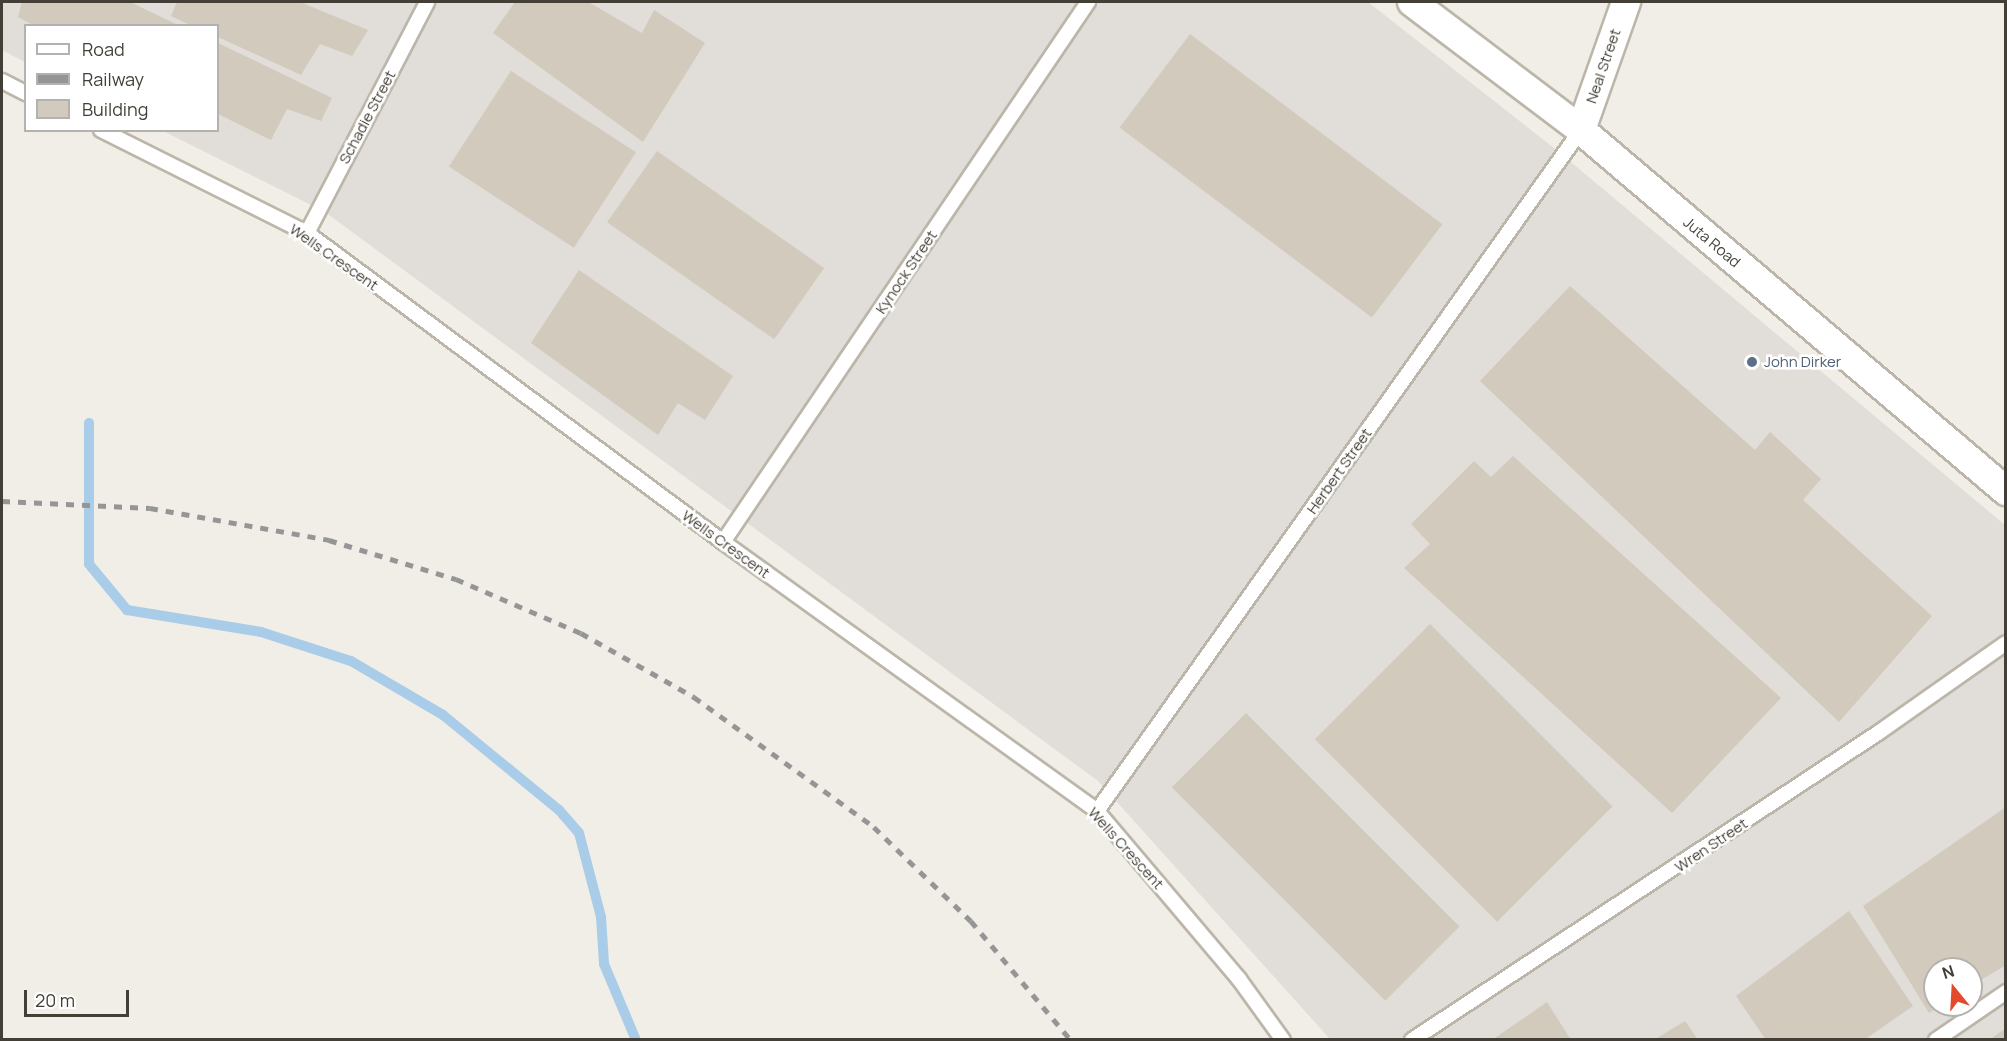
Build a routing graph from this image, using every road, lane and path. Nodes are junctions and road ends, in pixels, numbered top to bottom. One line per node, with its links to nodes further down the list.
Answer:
1 (428, 2): 9 (lane, Schadie Street)
2 (1088, 2): 11 (lane, Kynock Street)
3 (1412, 2): 7 (street, Juta Road)
4 (1626, 2): 7 (street, Neal Street)
5 (2, 81): 6 (lane)
6 (24, 92)
7 (1581, 130): 10 (street, Juta Road); 13 (lane, Herbert Street)
8 (105, 132): 9 (lane, Wells Crescent)
9 (307, 233): 11 (lane, Wells Crescent)
10 (2006, 491)
11 (723, 542): 13 (lane, Wells Crescent)
12 (2006, 642): 16 (lane, Wren Street)
13 (1097, 811): 15 (lane, Wells Crescent)
14 (2006, 992): 17 (lane)
15 (1283, 1040)
16 (1412, 1040)
17 (1936, 1040)

